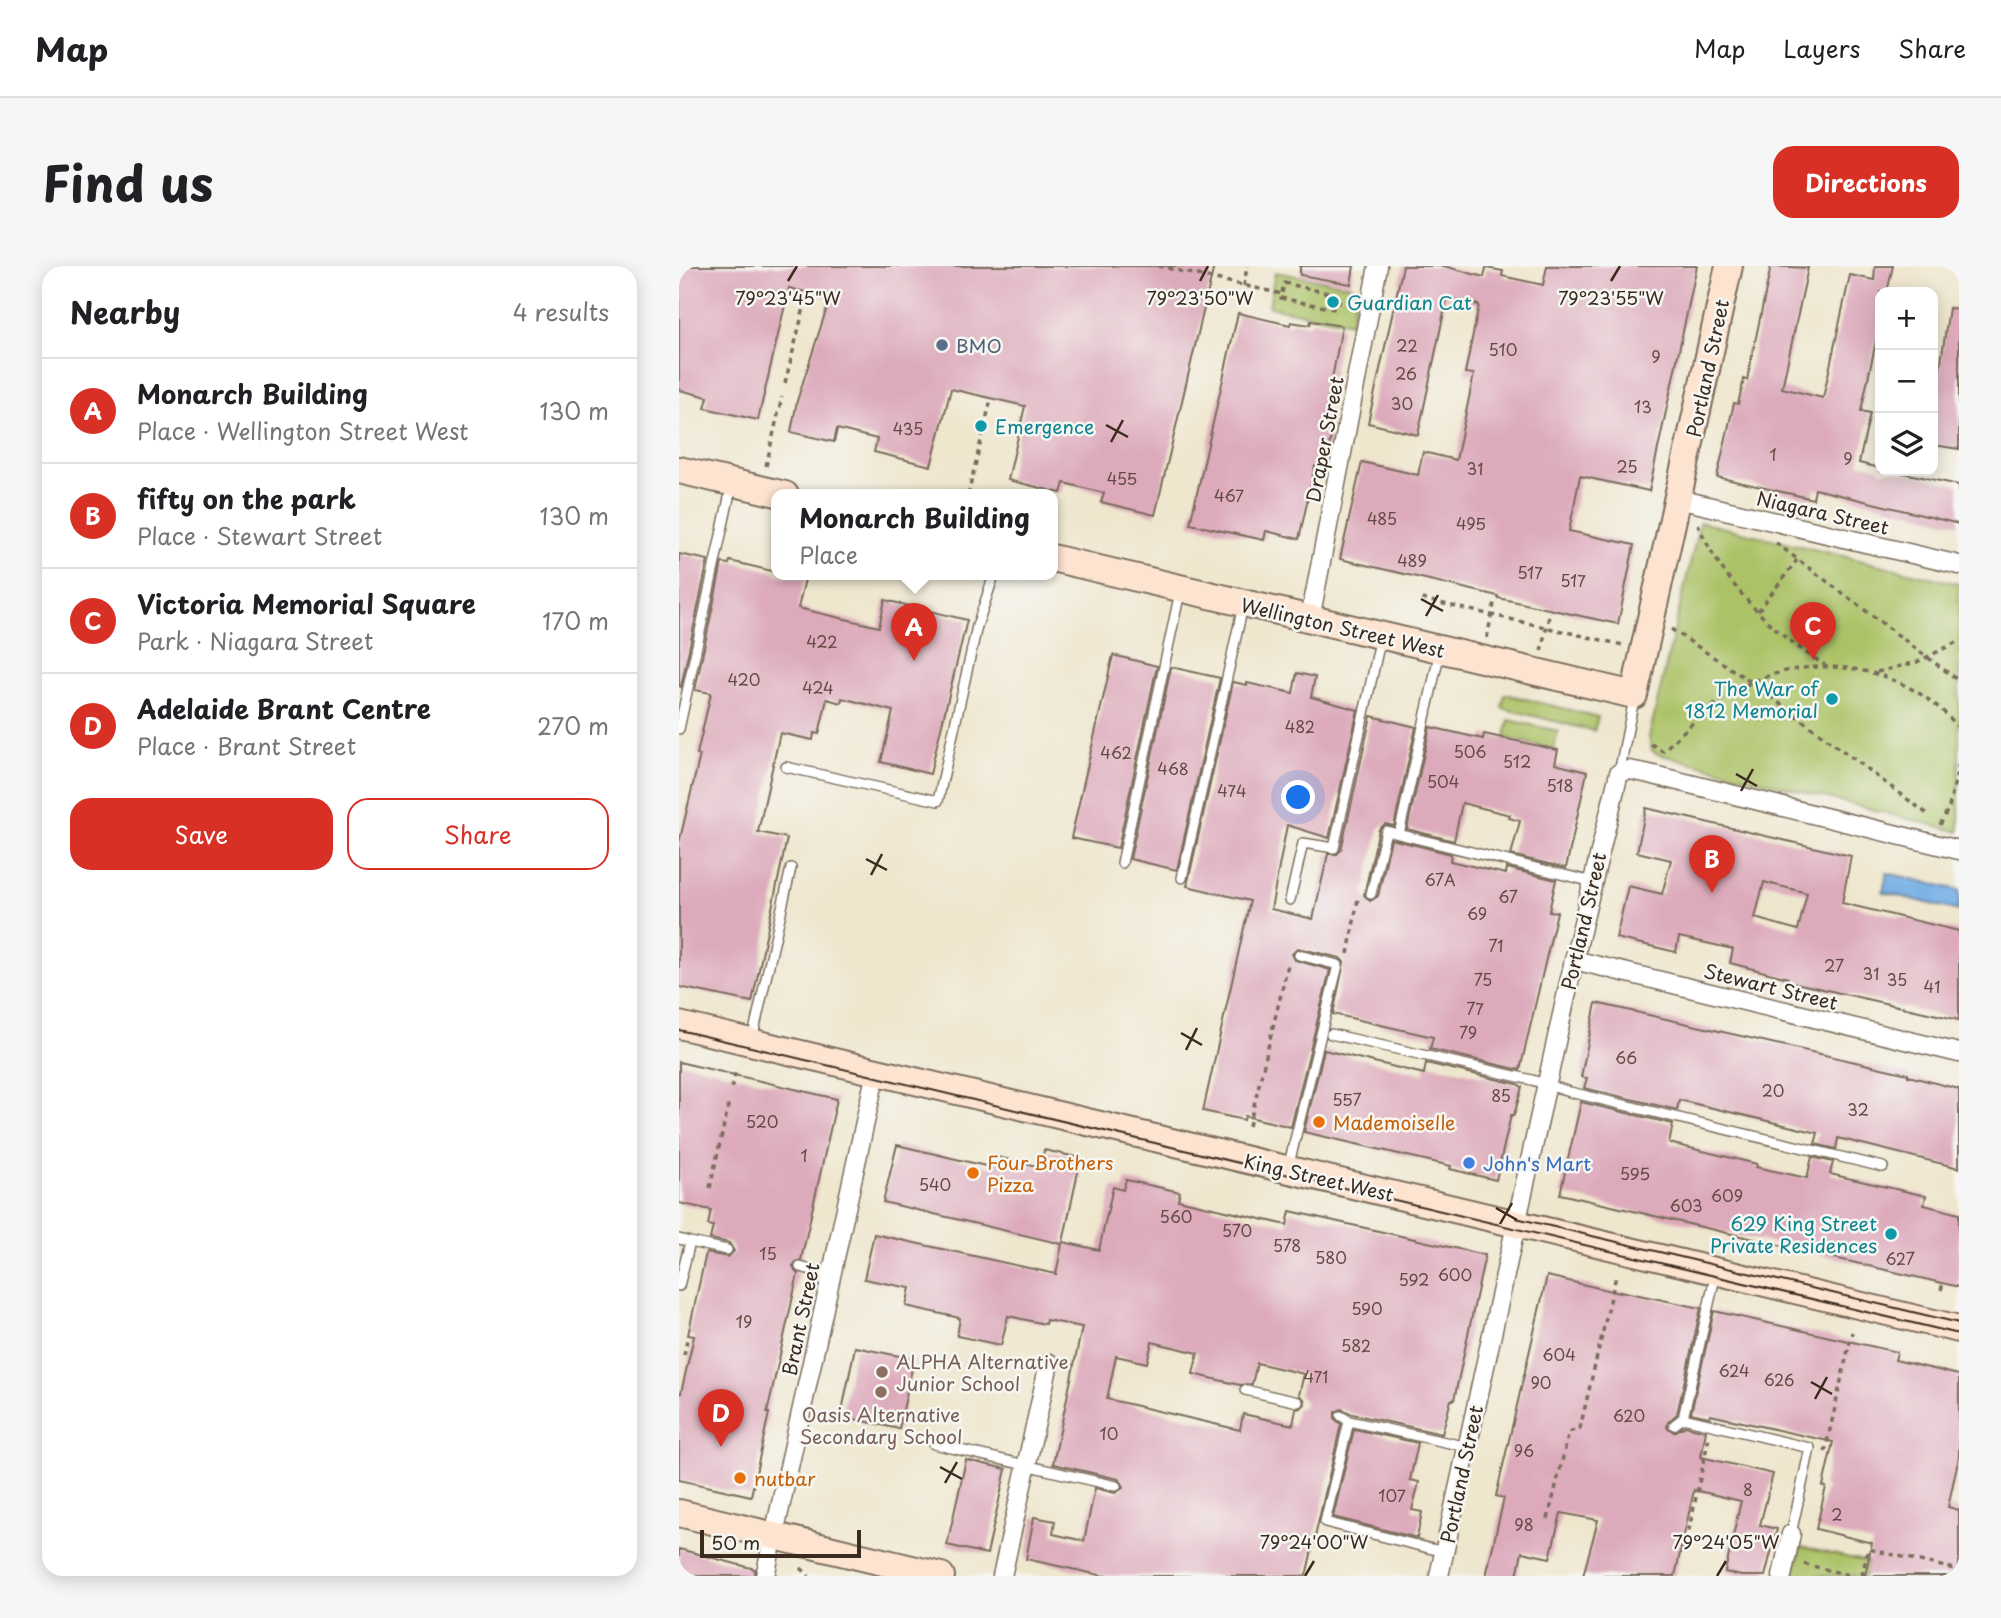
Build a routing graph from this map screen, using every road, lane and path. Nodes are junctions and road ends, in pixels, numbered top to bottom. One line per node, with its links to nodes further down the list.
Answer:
1 (1158, 266): 5 (path)
2 (1247, 266): 5 (path)
3 (1378, 266): 32 (street, Draper Street)
4 (1729, 266): 18 (main road, Portland Street)
5 (1244, 286): 7 (path)
6 (808, 292): 10 (path)
7 (1282, 294): 8 (path); 8 (path)
8 (1336, 302): 9 (path)
9 (1358, 306)
10 (785, 383)
11 (782, 397): 14 (path)
12 (991, 398): 16 (path)
13 (679, 470): 15 (main road)
14 (764, 473)
15 (732, 482): 17 (main road); 48 (lane)
16 (969, 489)
17 (771, 492)
18 (1678, 499): 23 (street, Niagara Street); 46 (main road, Portland Street)
19 (1698, 524): 29 (path)
20 (1770, 537): 22 (path)
21 (1058, 559): 25 (main road, Wellington Street West)
22 (1797, 560): 29 (path); 41 (path)
23 (1959, 565)
24 (991, 580): 51 (lane)
25 (1181, 587): 28 (main road, Wellington Street West); 57 (lane)
26 (1422, 599): 31 (path)
27 (1495, 599): 31 (path)
28 (1244, 604): 32 (main road, Wellington Street West); 59 (lane)
29 (1758, 611): 42 (path)
30 (1550, 612): 33 (path)
31 (1492, 615): 33 (path); 36 (path)
32 (1310, 619): 35 (main road, Wellington Street West)
33 (1546, 627): 38 (path); 40 (path)
34 (1670, 628): 45 (path)
35 (1382, 636): 39 (main road, Wellington Street West); 62 (lane)
36 (1486, 640)
37 (1959, 641): 41 (path)
38 (1628, 646)
39 (1440, 650): 46 (main road, Wellington Street West); 54 (lane)
40 (1540, 653)
41 (1929, 657): 43 (path); 44 (path)
42 (1827, 666): 43 (path); 45 (path)
43 (1875, 672): 47 (path)
44 (1959, 681)
45 (1751, 682): 49 (path); 53 (path)
46 (1634, 695): 52 (lane, Portland Street)
47 (1959, 728)
48 (679, 729)
49 (1651, 744)
50 (1959, 764): 55 (path)
51 (786, 767)
52 (1619, 773): 55 (street); 60 (street, Portland Street)
53 (1930, 816)
54 (1399, 834): 60 (lane); 61 (lane)
55 (1936, 844): 56 (street)
56 (1959, 850)
57 (1122, 863)
58 (791, 868): 69 (lane)
59 (1182, 877)
60 (1593, 882): 65 (street, Portland Street)
61 (1372, 892): 64 (path)
62 (1290, 900)
63 (1299, 955): 78 (lane)
64 (1348, 955)
65 (1574, 960): 70 (street, Stewart Street); 73 (street, Portland Street)
66 (1288, 964): 76 (path)
67 (679, 1025): 69 (main road, King Street West)
68 (1331, 1034): 73 (lane)
69 (752, 1042): 72 (main road, King Street West)
70 (1959, 1053)
71 (736, 1070): 74 (path)
72 (876, 1072): 78 (main road, King Street West); 86 (street, Brant Street)
73 (1547, 1084): 77 (lane); 80 (street, Portland Street)
74 (732, 1088)
75 (729, 1102): 79 (path)
76 (1249, 1126)
77 (1883, 1167)
78 (1287, 1170): 80 (main road, King Street West)
79 (709, 1188)
80 (1515, 1223): 85 (main road, King Street West); 102 (street, Portland Street)
81 (679, 1239): 82 (lane)
82 (689, 1242): 83 (lane); 89 (lane)
83 (727, 1250)
84 (800, 1268): 86 (lane)
85 (1717, 1271): 91 (main road, King Street West); 98 (lane)
86 (831, 1275): 109 (street, Brant Street)
87 (1616, 1276): 107 (path)
88 (1943, 1283): 90 (path)
89 (679, 1286)
90 (1941, 1290)
91 (1959, 1329)
92 (1852, 1332): 103 (path)
93 (687, 1340): 94 (path)
94 (684, 1355)
95 (1049, 1363): 104 (street)
96 (1245, 1390): 97 (lane)
97 (1298, 1402)
98 (1683, 1418): 99 (lane); 100 (lane)
99 (1674, 1425)
100 (1712, 1425): 103 (lane); 110 (path)
101 (934, 1444): 104 (lane)
102 (1468, 1447): 111 (street, Portland Street); 111 (lane)
103 (1810, 1448): 108 (lane)
104 (1027, 1464): 105 (lane); 118 (street)
105 (1116, 1486)
106 (679, 1513): 109 (main road)
107 (1548, 1519)
108 (1791, 1534): 120 (street)
109 (774, 1536): 115 (street, Brant Street); 117 (main road)
110 (1682, 1548)
111 (1444, 1552): 119 (street, Portland Street)
112 (1796, 1562): 121 (path)
113 (799, 1566): 116 (path)
114 (1959, 1570): 122 (path)
115 (765, 1576)
116 (809, 1576)
117 (941, 1576)
118 (1002, 1576)
119 (1439, 1576)
120 (1782, 1576)
121 (1853, 1576)
122 (1862, 1576)

